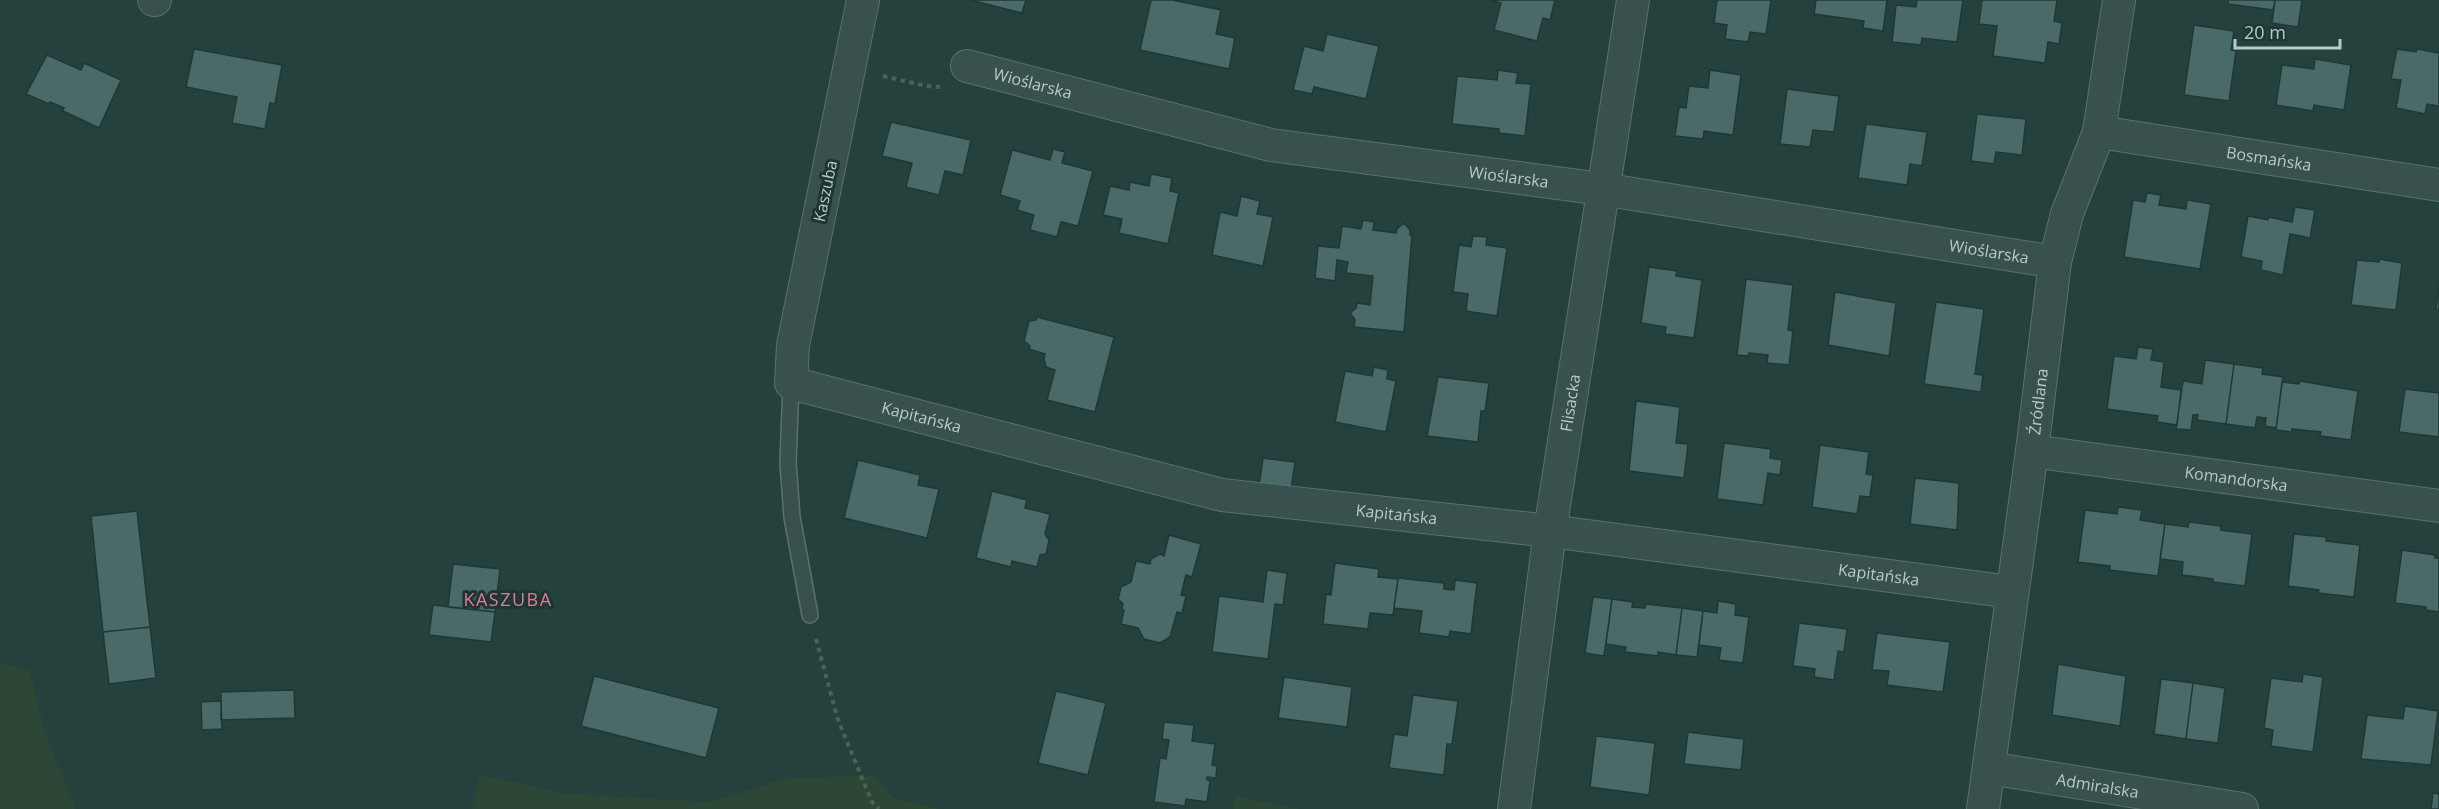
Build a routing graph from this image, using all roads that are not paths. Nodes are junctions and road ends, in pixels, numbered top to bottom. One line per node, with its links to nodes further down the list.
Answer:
1 (863, 0): 9 (street, Kaszuba)
2 (1633, 0): 7 (street, Flisacka)
3 (2119, 0): 5 (street, Źródlana)
4 (967, 66): 7 (street, Wioślarska)
5 (2098, 132): 6 (street, Bosmańska); 8 (street, Źródlana)
6 (2439, 185)
7 (1602, 189): 8 (street, Wioślarska); 12 (street, Flisacka)
8 (2055, 262): 10 (street, Źródlana)
9 (791, 383): 12 (street, Kapitańska); 14 (lane)
10 (2032, 452): 11 (street, Komandorska); 13 (street, Źródlana)
11 (2439, 506)
12 (1550, 531): 13 (street, Kapitańska); 16 (street, Flisacka)
13 (2012, 591): 15 (street, Źródlana)
14 (810, 615)
15 (1989, 768): 17 (street, Źródlana); 18 (street, Admiralska)
16 (1514, 809)
17 (1983, 809)
18 (2242, 809)

